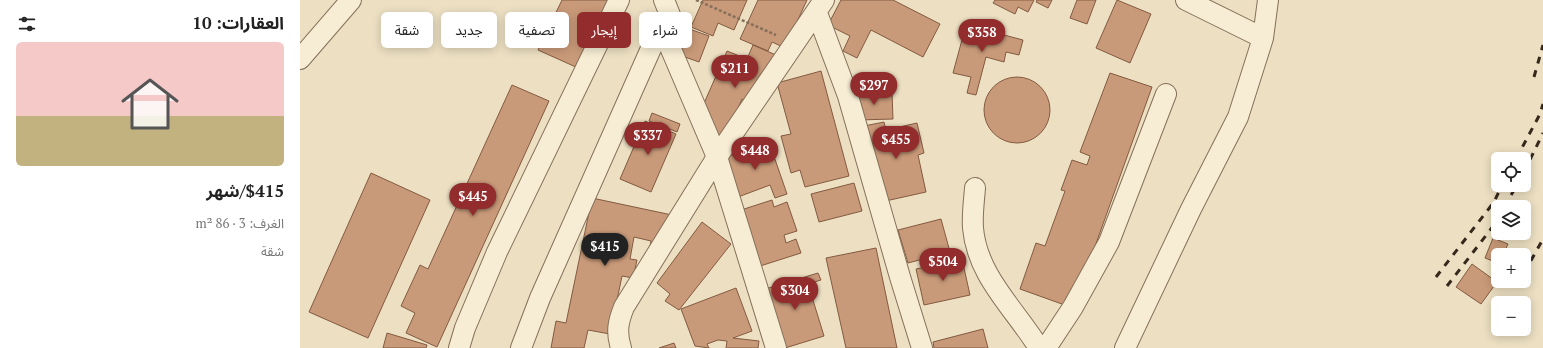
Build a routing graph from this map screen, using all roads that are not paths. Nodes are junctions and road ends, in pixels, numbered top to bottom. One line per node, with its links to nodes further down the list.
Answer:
1 (351, 0): 8 (street)
2 (619, 0): 12 (street)
3 (1186, 0): 7 (street)
4 (1268, 0): 7 (street)
5 (821, 6): 10 (street); 16 (street)
6 (668, 10): 10 (street); 13 (street)
7 (1263, 38): 19 (street)
8 (300, 59)
9 (1166, 94): 18 (street)
10 (717, 157): 14 (street); 15 (street)
11 (975, 188): 17 (street)
12 (459, 348)
13 (521, 348)
14 (621, 348)
15 (776, 348)
16 (922, 348)
17 (1039, 348)
18 (1046, 348)
19 (1125, 348)

